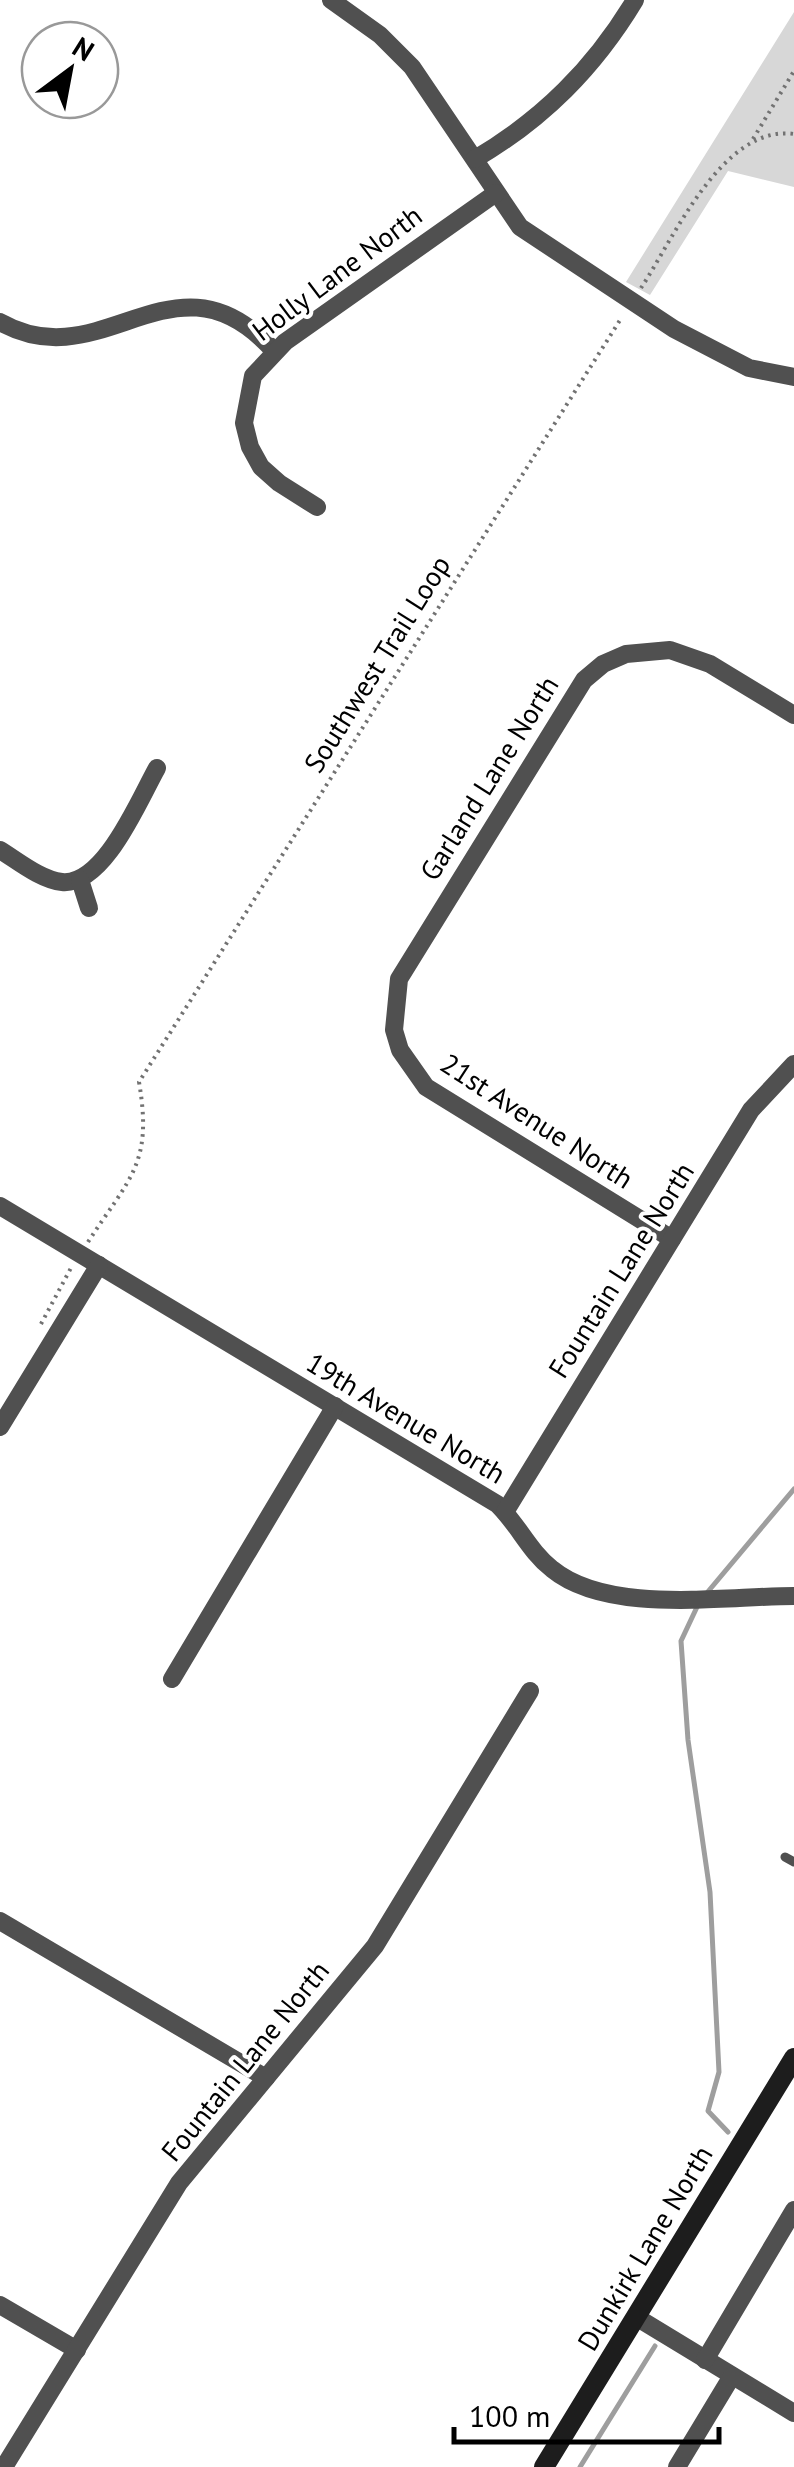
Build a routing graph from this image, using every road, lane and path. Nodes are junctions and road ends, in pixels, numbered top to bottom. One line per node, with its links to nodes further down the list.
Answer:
1 (332, 0): 6 (street)
2 (635, 0): 6 (street)
3 (794, 71): 5 (path, Southwest Trail Loop)
4 (794, 134): 5 (path)
5 (753, 139): 8 (path, Southwest Trail Loop)
6 (474, 159): 7 (street)
7 (496, 193): 8 (street); 10 (street, Holly Lane North)
8 (631, 304): 11 (street); 21 (path, Southwest Trail Loop)
9 (0, 322): 10 (street)
10 (274, 351): 12 (street, Holly Lane North)
11 (794, 377)
12 (317, 507)
13 (794, 715): 18 (street, Garland Lane North)
14 (157, 768): 16 (street)
15 (0, 850): 16 (street)
16 (80, 880): 17 (street)
17 (89, 908)
18 (394, 1030): 22 (street, 21st Avenue North)
19 (794, 1064): 22 (street, Fountain Lane North)
20 (0, 1206): 23 (street, 19th Avenue North)
21 (92, 1234)
22 (672, 1239): 26 (street, Fountain Lane North)
23 (99, 1264): 24 (street, 19th Avenue North); 25 (street)
24 (335, 1406): 26 (street, 19th Avenue North); 28 (street)
25 (0, 1427)
26 (505, 1512): 27 (street, 19th Avenue North)
27 (794, 1596)
28 (172, 1679)
29 (530, 1691): 32 (street, Fountain Lane North)
30 (0, 1922): 32 (street)
31 (794, 2058): 35 (street, Dunkirk Lane North)
32 (266, 2078): 36 (street, Fountain Lane North)
33 (794, 2210): 37 (street)
34 (0, 2304): 36 (street)
35 (636, 2317): 37 (street); 41 (street, Dunkirk Lane North)
36 (77, 2350): 40 (street, Fountain Lane North)
37 (705, 2360): 38 (street)
38 (732, 2376): 39 (street); 42 (street)
39 (794, 2413)
40 (4, 2467)
41 (544, 2467)
42 (677, 2467)

